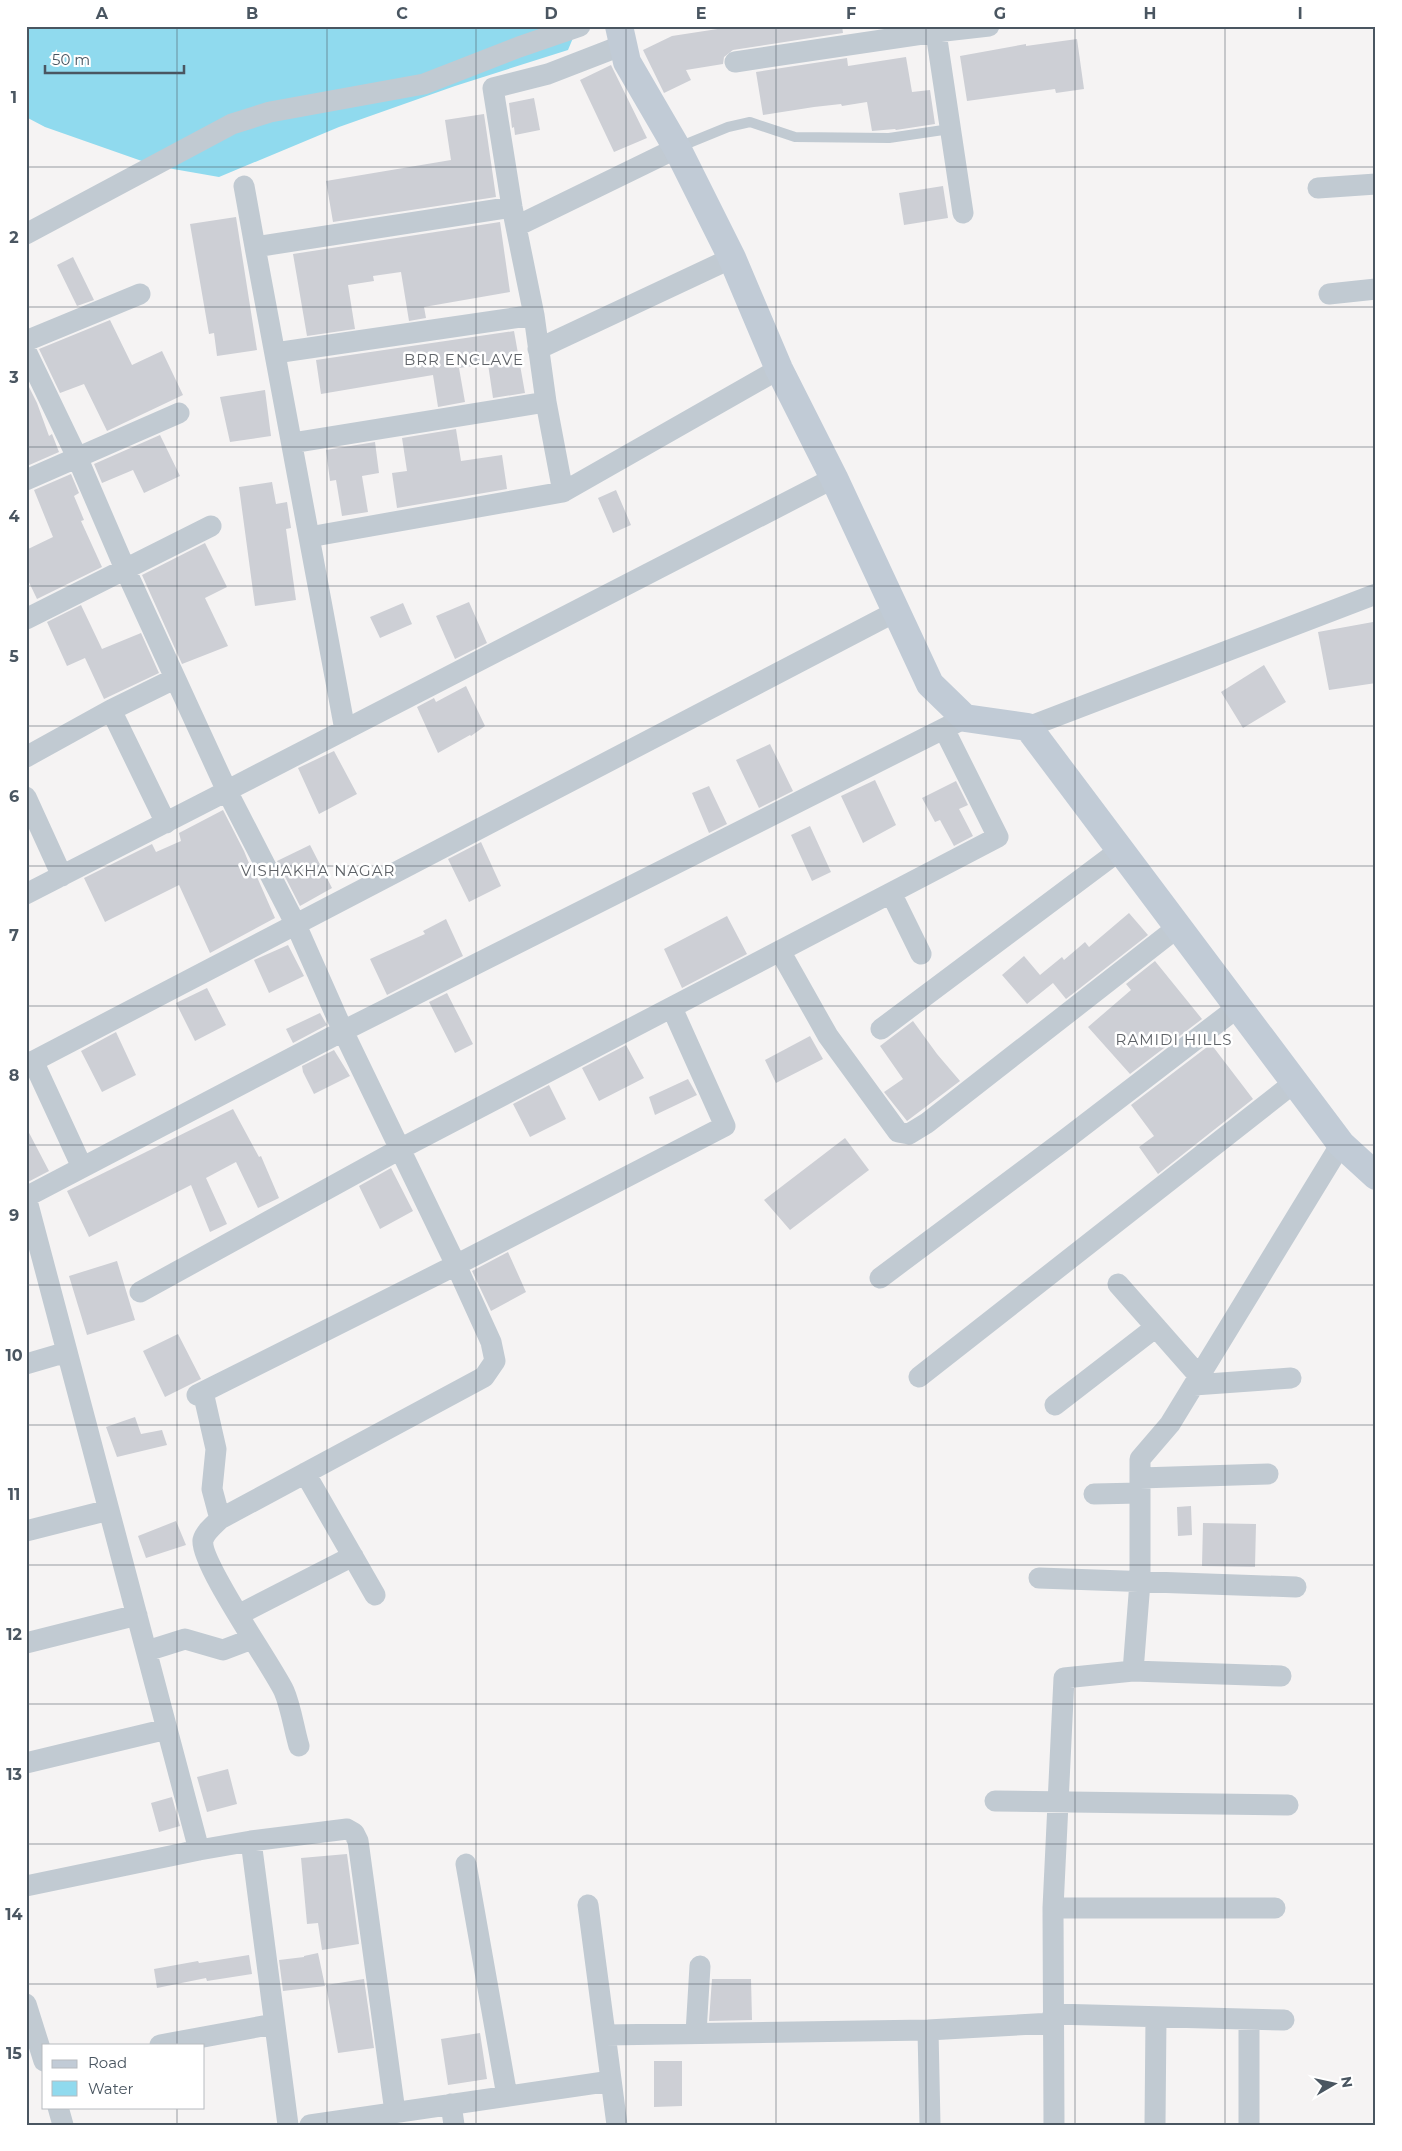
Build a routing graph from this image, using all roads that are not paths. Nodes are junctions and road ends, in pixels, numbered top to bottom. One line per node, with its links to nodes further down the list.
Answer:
1 (580, 26): 13 (street)
2 (989, 26): 3 (street)
3 (936, 29): 5 (street); 6 (street)
4 (621, 35): 7 (street); 12 (street)
5 (735, 62)
6 (950, 130): 7 (lane); 11 (street)
7 (677, 148): 12 (street); 15 (street)
8 (1376, 184): 10 (street)
9 (244, 186): 14 (street)
10 (1318, 188)
11 (963, 213)
12 (514, 216): 14 (street); 19 (street)
13 (26, 234)
14 (255, 247): 23 (street)
15 (732, 258): 21 (street); 24 (street)
16 (1376, 289): 18 (street)
17 (140, 294): 20 (street)
18 (1329, 294)
19 (534, 314): 21 (street); 23 (street)
20 (26, 341)
21 (538, 349): 25 (street)
22 (26, 350): 28 (street)
23 (275, 353): 27 (street)
24 (779, 369): 29 (street); 31 (street)
25 (546, 402): 27 (street); 31 (street)
26 (178, 413): 28 (street)
27 (292, 442): 33 (street)
28 (77, 457): 30 (street); 34 (street)
29 (834, 478): 36 (street); 42 (street)
30 (26, 480)
31 (563, 492): 33 (street)
32 (211, 526): 34 (street)
33 (309, 537): 42 (street)
34 (126, 571): 37 (street); 38 (street)
35 (1376, 594): 41 (street)
36 (898, 611): 40 (street); 51 (street)
37 (26, 619)
38 (174, 679): 39 (street); 44 (street)
39 (111, 710): 43 (street); 46 (street)
40 (955, 724): 41 (street); 49 (street); 58 (street)
41 (1028, 727): 47 (street)
42 (345, 730): 44 (street)
43 (26, 757)
44 (227, 791): 46 (street); 51 (street)
45 (26, 797): 48 (street)
46 (166, 823): 48 (street)
47 (1120, 850): 52 (street); 57 (street)
48 (62, 876): 50 (street)
49 (891, 893): 53 (street); 54 (street)
50 (26, 894)
51 (296, 925): 58 (street); 59 (street)
52 (1178, 927): 53 (street); 55 (street)
53 (780, 951): 56 (street)
54 (921, 954)
55 (1238, 1007): 60 (street); 66 (street)
56 (672, 1008): 62 (street); 65 (street)
57 (880, 1029)
58 (344, 1031): 62 (street); 63 (street)
59 (30, 1063): 63 (street)
60 (1294, 1082): 61 (street); 72 (street)
61 (1341, 1144): 64 (street); 74 (street)
62 (400, 1149): 65 (street); 68 (street)
63 (82, 1167): 70 (street)
64 (1374, 1171)
65 (456, 1265): 76 (street); 81 (street)
66 (880, 1278)
67 (1118, 1284): 69 (street)
68 (140, 1292)
69 (1156, 1327): 74 (street); 75 (street)
70 (67, 1352): 71 (street); 80 (street)
71 (26, 1364)
72 (919, 1377)
73 (1291, 1378): 74 (street)
74 (1197, 1380): 78 (street)
75 (1055, 1405)
76 (305, 1473): 81 (street); 83 (street)
77 (1268, 1474): 78 (street)
78 (1140, 1485): 79 (street); 85 (street)
79 (1094, 1494)
80 (109, 1510): 82 (street); 88 (street)
81 (220, 1519): 89 (street)
82 (26, 1531)
83 (353, 1556): 87 (street); 89 (street)
84 (1039, 1578): 85 (street)
85 (1140, 1582): 86 (street); 93 (street)
86 (1296, 1587)
87 (376, 1595)
88 (137, 1615): 91 (street); 92 (street)
89 (238, 1615): 90 (street)
90 (252, 1639): 92 (street); 96 (street)
91 (26, 1643)
92 (147, 1650): 95 (street)
93 (1133, 1671): 94 (street); 99 (street)
94 (1282, 1676)
95 (167, 1729): 97 (street); 102 (street)
96 (298, 1746)
97 (26, 1763)
98 (995, 1801): 99 (street)
99 (1057, 1803): 100 (street); 106 (street)
100 (1288, 1805)
101 (251, 1841): 102 (street); 114 (street); 123 (street)
102 (200, 1850): 104 (street)
103 (466, 1864): 121 (street)
104 (26, 1886)
105 (588, 1905): 117 (street)
106 (1053, 1908): 107 (street); 111 (street)
107 (1275, 1908)
108 (700, 1966): 116 (street)
109 (26, 2004): 119 (street)
110 (1156, 2017): 111 (street); 112 (street); 131 (street)
111 (1053, 2018): 115 (street); 130 (street)
112 (1248, 2020): 113 (street); 132 (street)
113 (1284, 2020)
114 (274, 2024): 118 (street); 126 (street)
115 (928, 2030): 116 (street); 129 (street)
116 (696, 2033): 117 (street)
117 (606, 2035): 120 (street)
118 (165, 2044)
119 (42, 2055)
120 (611, 2081): 121 (street); 128 (street)
121 (507, 2096): 124 (street)
122 (58, 2108): 125 (street)
123 (395, 2112): 124 (street); 127 (street)
124 (452, 2114)
125 (63, 2125)
126 (288, 2125)
127 (310, 2125)
128 (617, 2125)
129 (930, 2125)
130 (1054, 2125)
131 (1155, 2125)
132 (1249, 2125)

